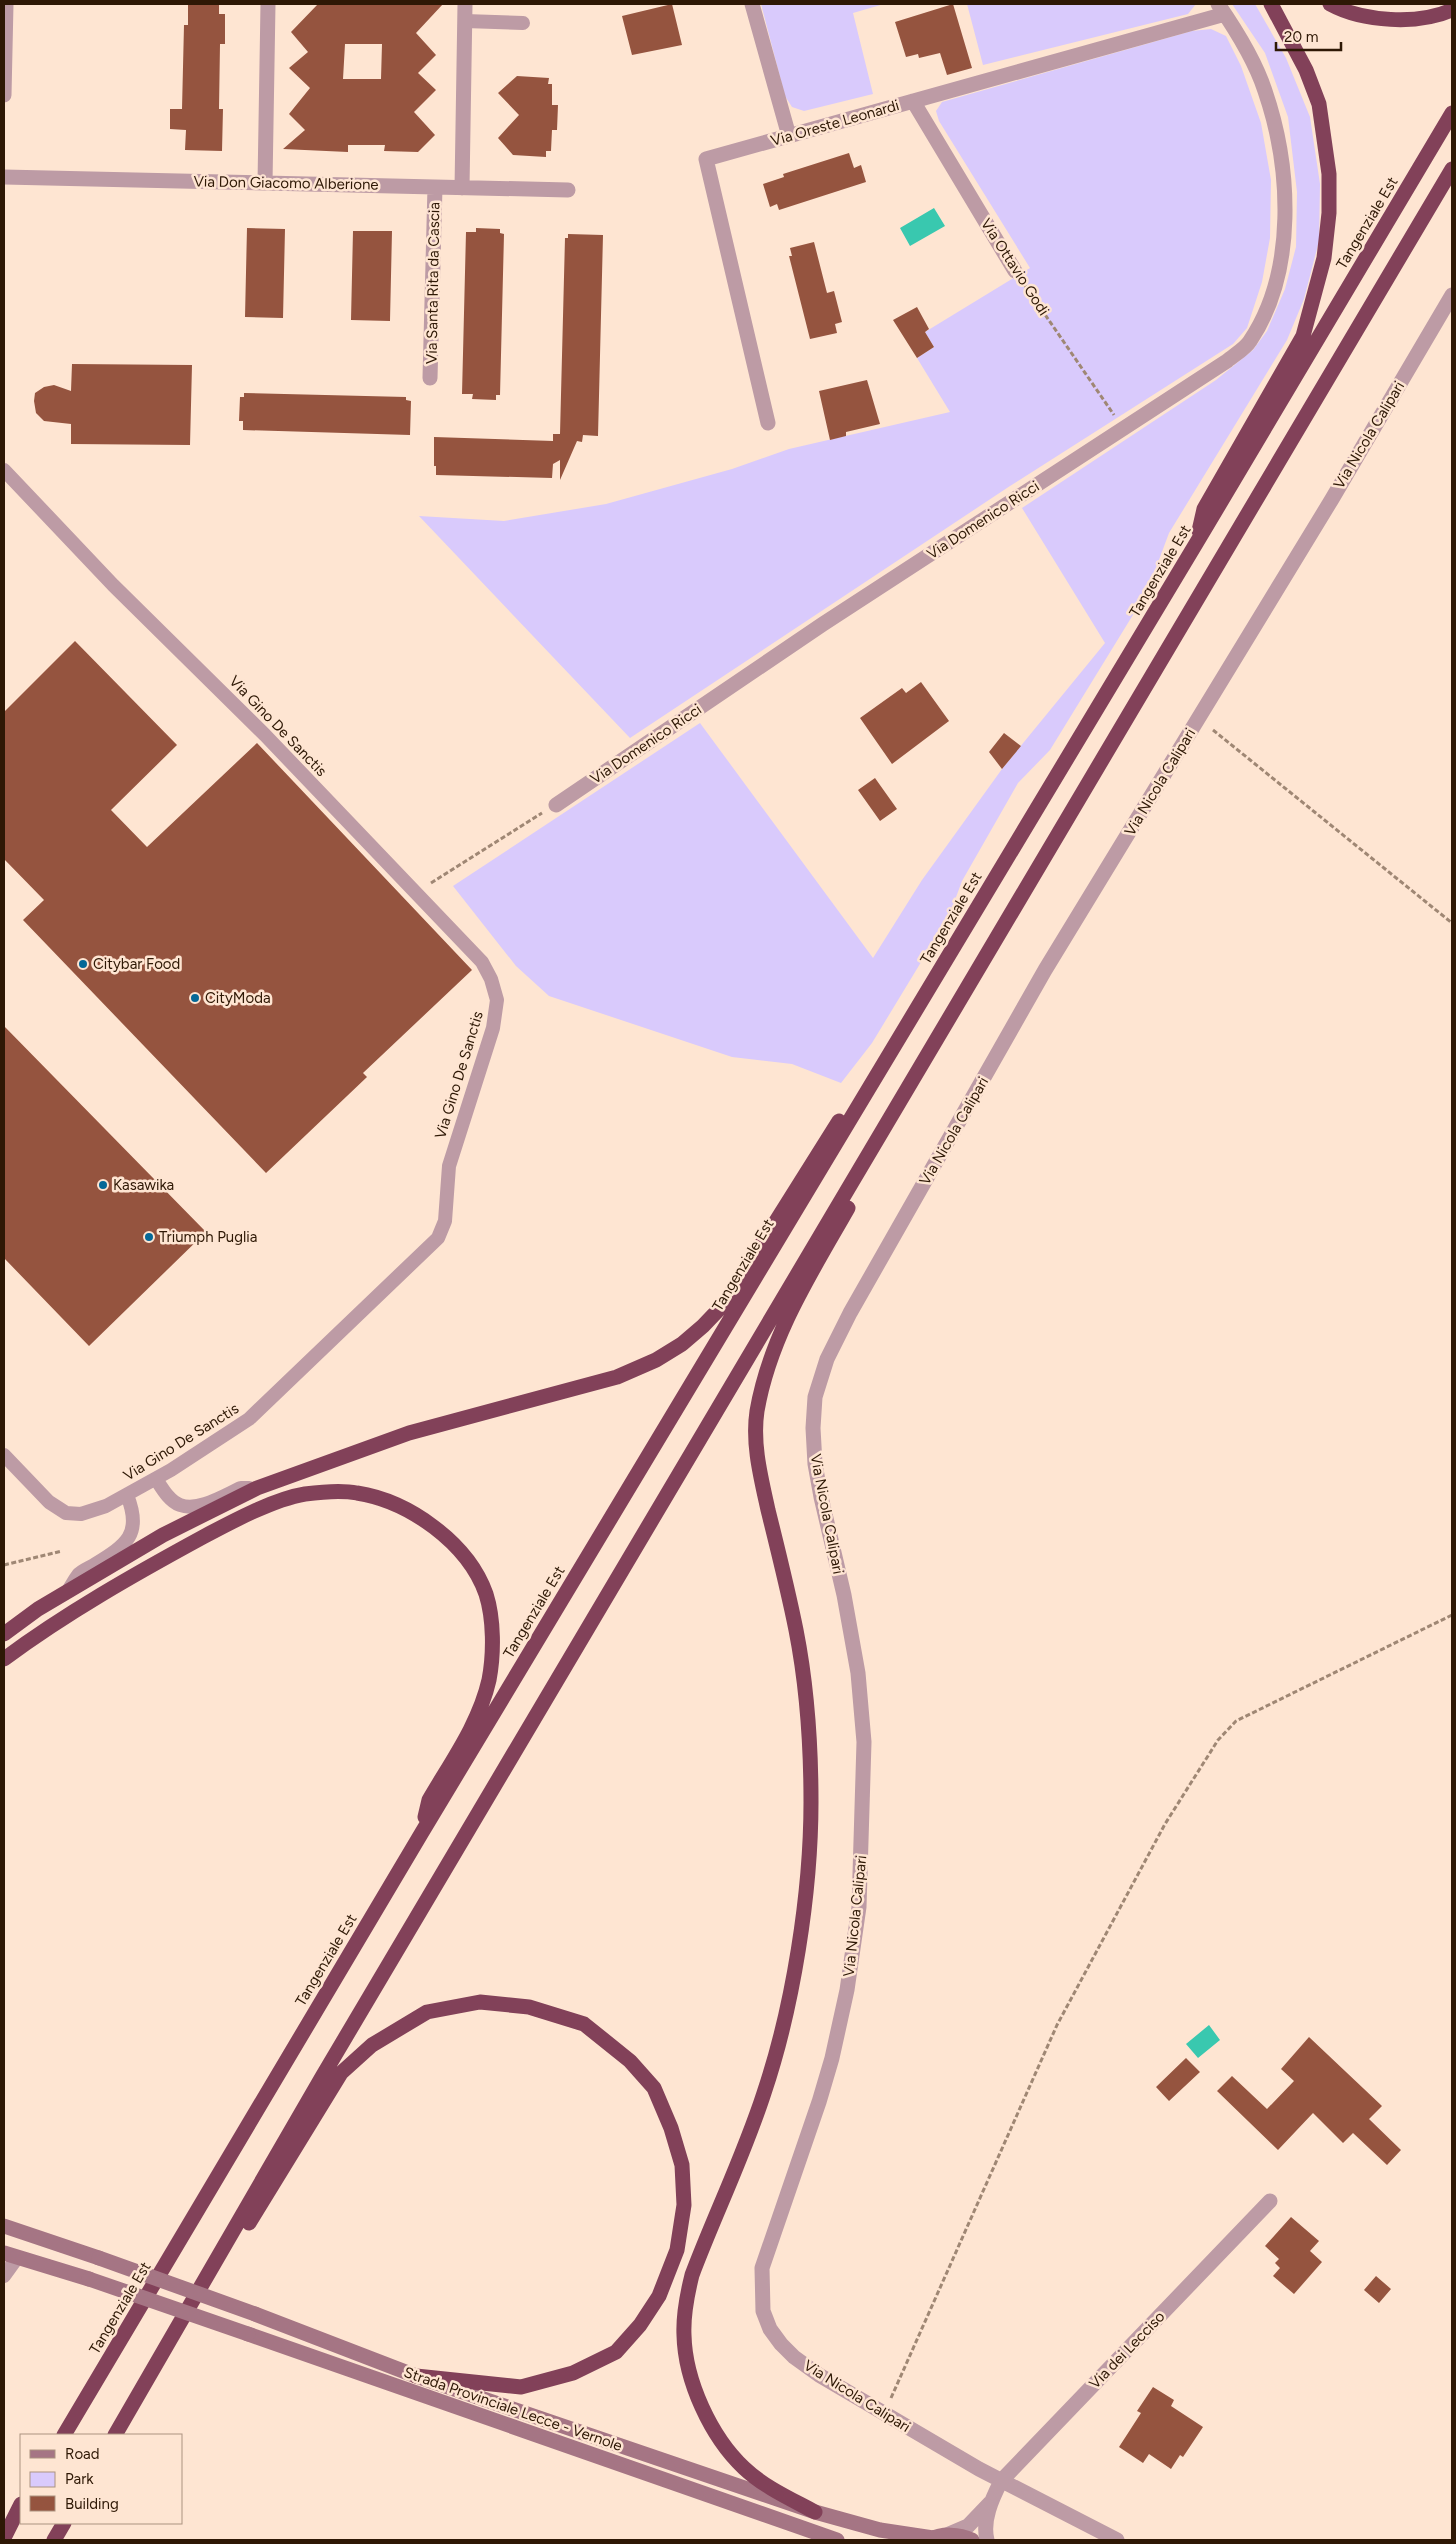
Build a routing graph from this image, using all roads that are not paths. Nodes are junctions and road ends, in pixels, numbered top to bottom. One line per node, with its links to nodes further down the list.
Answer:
1 (6, 4): 9 (street)
2 (268, 4): 18 (street)
3 (465, 4): 10 (street)
4 (752, 4): 15 (street)
5 (1271, 4): 27 (highway)
6 (1330, 4): 8 (highway)
7 (1222, 9): 13 (street, Via Oreste Leonardi); 28 (street, Via Domenico Ricci)
8 (1452, 10)
9 (5, 19): 12 (street)
10 (465, 21): 11 (lane); 20 (street)
11 (523, 23)
12 (4, 95)
13 (913, 101): 15 (street, Via Oreste Leonardi); 22 (street, Via Ottavio Godi)
14 (1452, 113): 27 (highway, Tangenziale Est)
15 (789, 136): 25 (street, Via Oreste Leonardi)
16 (1452, 169): 30 (highway)
17 (4, 177): 18 (street, Via Don Giacomo Alberione)
18 (265, 183): 19 (street, Via Don Giacomo Alberione)
19 (435, 187): 20 (street, Via Don Giacomo Alberione); 24 (street, Via Santa Rita da Cascia)
20 (462, 188): 21 (street, Via Don Giacomo Alberione)
21 (568, 190)
22 (1015, 271)
23 (1452, 295): 47 (street, Via Nicola Calipari)
24 (430, 378)
25 (768, 423)
26 (4, 470): 32 (lane, Via Gino De Sanctis)
27 (1197, 542): 29 (highway, Tangenziale Est)
28 (556, 805)
29 (858, 1107): 33 (highway); 38 (highway, Tangenziale Est)
30 (892, 1115): 43 (highway); 51 (highway)
31 (4, 1455): 34 (lane, Via Gino De Sanctis)
32 (156, 1479): 33 (lane); 34 (lane, Via Gino De Sanctis)
33 (257, 1488): 35 (highway)
34 (127, 1495): 35 (lane)
35 (67, 1592): 36 (highway)
36 (4, 1634)
37 (4, 1659): 38 (highway)
38 (421, 1834): 45 (highway, Tangenziale Est)
39 (1270, 2201): 47 (street, Via dei Lecciso)
40 (4, 2226): 44 (main road, Strada Provinciale Lecce - Vernole, bridge)
41 (10, 2255): 42 (lane); 57 (main road, Strada Provinciale Lecce - Vernole, bridge)
42 (4, 2276)
43 (151, 2372): 44 (highway); 46 (highway)
44 (416, 2376): 51 (main road, Strada Provinciale Lecce - Vernole)
45 (65, 2434)
46 (116, 2434)
47 (1001, 2481): 49 (street, Via dei Lecciso); 60 (street, Via Nicola Calipari)
48 (20, 2498): 52 (highway)
49 (990, 2503): 55 (street, Via dei Lecciso); 59 (street, Via dei Lecciso)
50 (20, 2506): 54 (highway)
51 (815, 2512): 55 (main road, Strada Provinciale Lecce - Vernole)
52 (4, 2518)
53 (63, 2524): 56 (highway)
54 (4, 2538)
55 (937, 2538): 58 (main road, Strada Provinciale Lecce - Vernole)
56 (54, 2540)
57 (837, 2540)
58 (972, 2540)
59 (987, 2540)
60 (1117, 2540)

